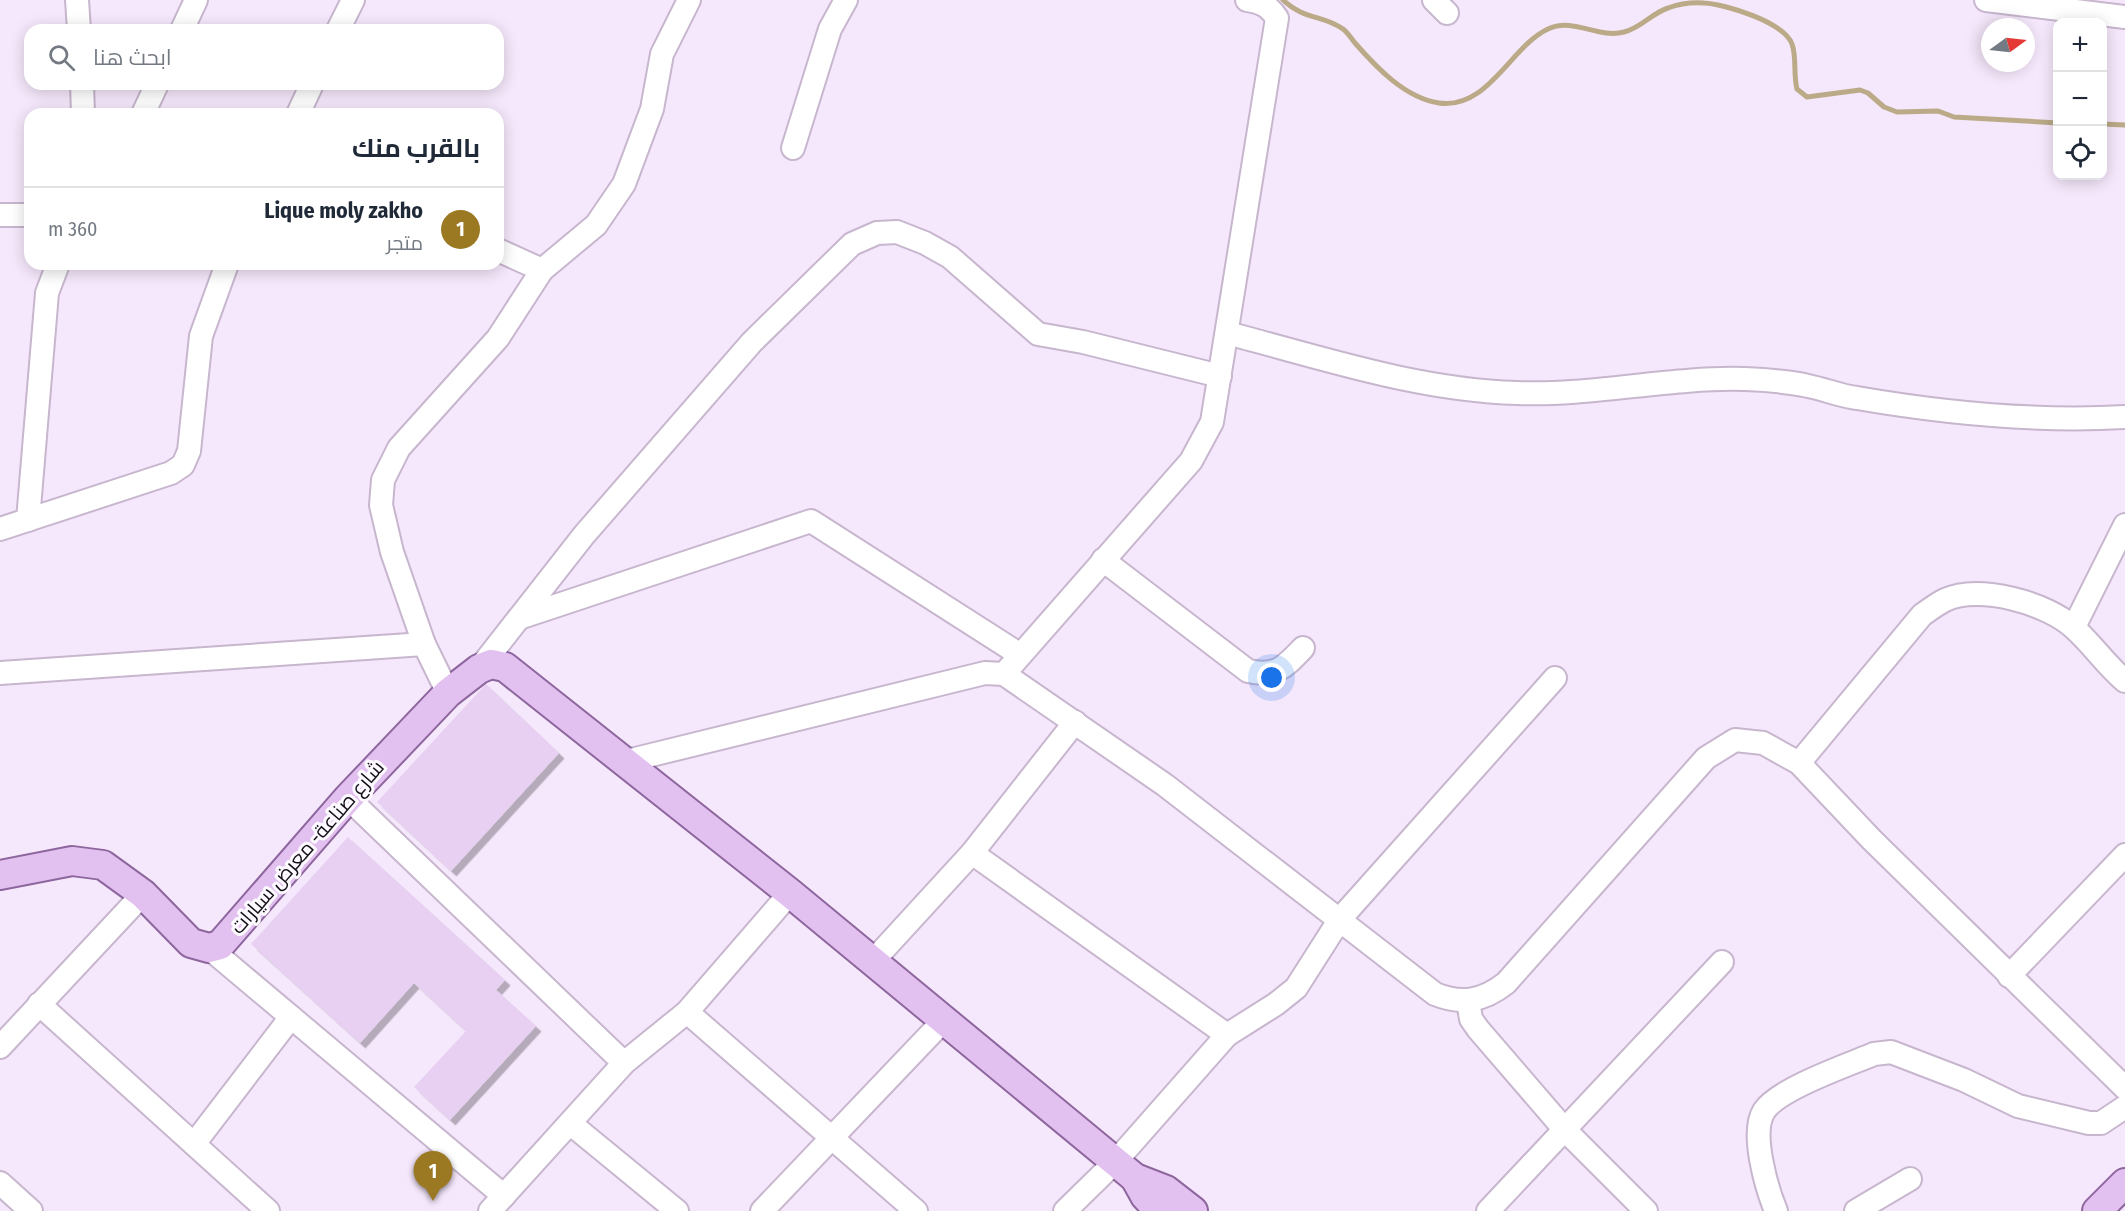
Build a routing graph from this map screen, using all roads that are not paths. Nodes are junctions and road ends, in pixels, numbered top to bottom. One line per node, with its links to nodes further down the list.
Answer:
1 (77, 0): 10 (street)
2 (196, 0): 11 (street)
3 (353, 0): 12 (street)
4 (689, 0): 25 (street)
5 (846, 0): 19 (street)
6 (1247, 0): 26 (street)
7 (1986, 0): 8 (street)
8 (2032, 2): 9 (street)
9 (2125, 17)
10 (79, 24)
11 (185, 24)
12 (342, 24)
13 (82, 90): 16 (street)
14 (154, 90): 17 (street)
15 (309, 90): 18 (street)
16 (83, 108)
17 (146, 108)
18 (301, 108)
19 (794, 148)
20 (0, 215): 21 (street)
21 (24, 215)
22 (504, 252): 25 (street)
23 (56, 270): 29 (street)
24 (225, 270): 29 (street)
25 (542, 270): 35 (street)
26 (1227, 333): 27 (street); 28 (street)
27 (1220, 376): 32 (street); 33 (street)
28 (2125, 417)
29 (28, 520): 31 (street)
30 (2125, 525): 34 (street)
31 (0, 530)
32 (1103, 560): 36 (street); 37 (street)
33 (519, 618): 37 (street); 38 (street)
34 (2074, 627): 42 (street); 46 (street)
35 (424, 644): 39 (street); 43 (street)
36 (1303, 648)
37 (1019, 654): 40 (street)
38 (492, 668): 43 (main road, شارع صناعة- معرض سيارات); 45 (main road)
39 (0, 673)
40 (1004, 674): 44 (street); 45 (street)
41 (1555, 678): 53 (street)
42 (2125, 681)
43 (448, 693): 47 (main road, شارع صناعة- معرض سيارات)
44 (1075, 722): 48 (street); 53 (street)
45 (627, 761): 51 (main road)
46 (1799, 763): 57 (street); 58 (street)
47 (348, 798): 54 (main road, شارع صناعة- معرض سيارات); 65 (street)
48 (972, 853): 55 (street); 63 (street)
49 (2125, 855): 57 (street)
50 (0, 875): 52 (main road, شارع صناعة- معرض سيارات)
51 (790, 893): 55 (main road); 60 (street)
52 (143, 894): 54 (main road, شارع صناعة- معرض سيارات); 59 (street)
53 (1340, 919): 58 (street); 63 (street)
54 (209, 948): 61 (street)
55 (873, 961): 62 (main road)
56 (1722, 962): 69 (street)
57 (2009, 976): 66 (street)
58 (1468, 1001): 69 (street)
59 (39, 1004): 64 (street); 71 (street)
60 (687, 1012): 65 (street); 70 (street)
61 (291, 1017): 71 (street); 76 (street)
62 (945, 1019): 70 (street); 72 (main road)
63 (1227, 1035): 72 (street)
64 (0, 1047)
65 (624, 1063): 68 (street)
66 (2125, 1088)
67 (2125, 1107): 87 (street)
68 (571, 1124): 76 (street); 79 (street)
69 (1565, 1130): 85 (street); 86 (street)
70 (832, 1137): 80 (street); 81 (street)
71 (194, 1144): 78 (street)
72 (1125, 1169): 82 (street); 83 (main road); 84 (main road)
73 (1910, 1179): 88 (street)
74 (0, 1183): 77 (street)
75 (2125, 1183): 89 (main road)
76 (497, 1204)
77 (31, 1211)
78 (268, 1211)
79 (677, 1211)
80 (762, 1211)
81 (916, 1211)
82 (1065, 1211)
83 (1159, 1211)
84 (1193, 1211)
85 (1488, 1211)
86 (1646, 1211)
87 (1776, 1211)
88 (1856, 1211)
89 (2097, 1211)

